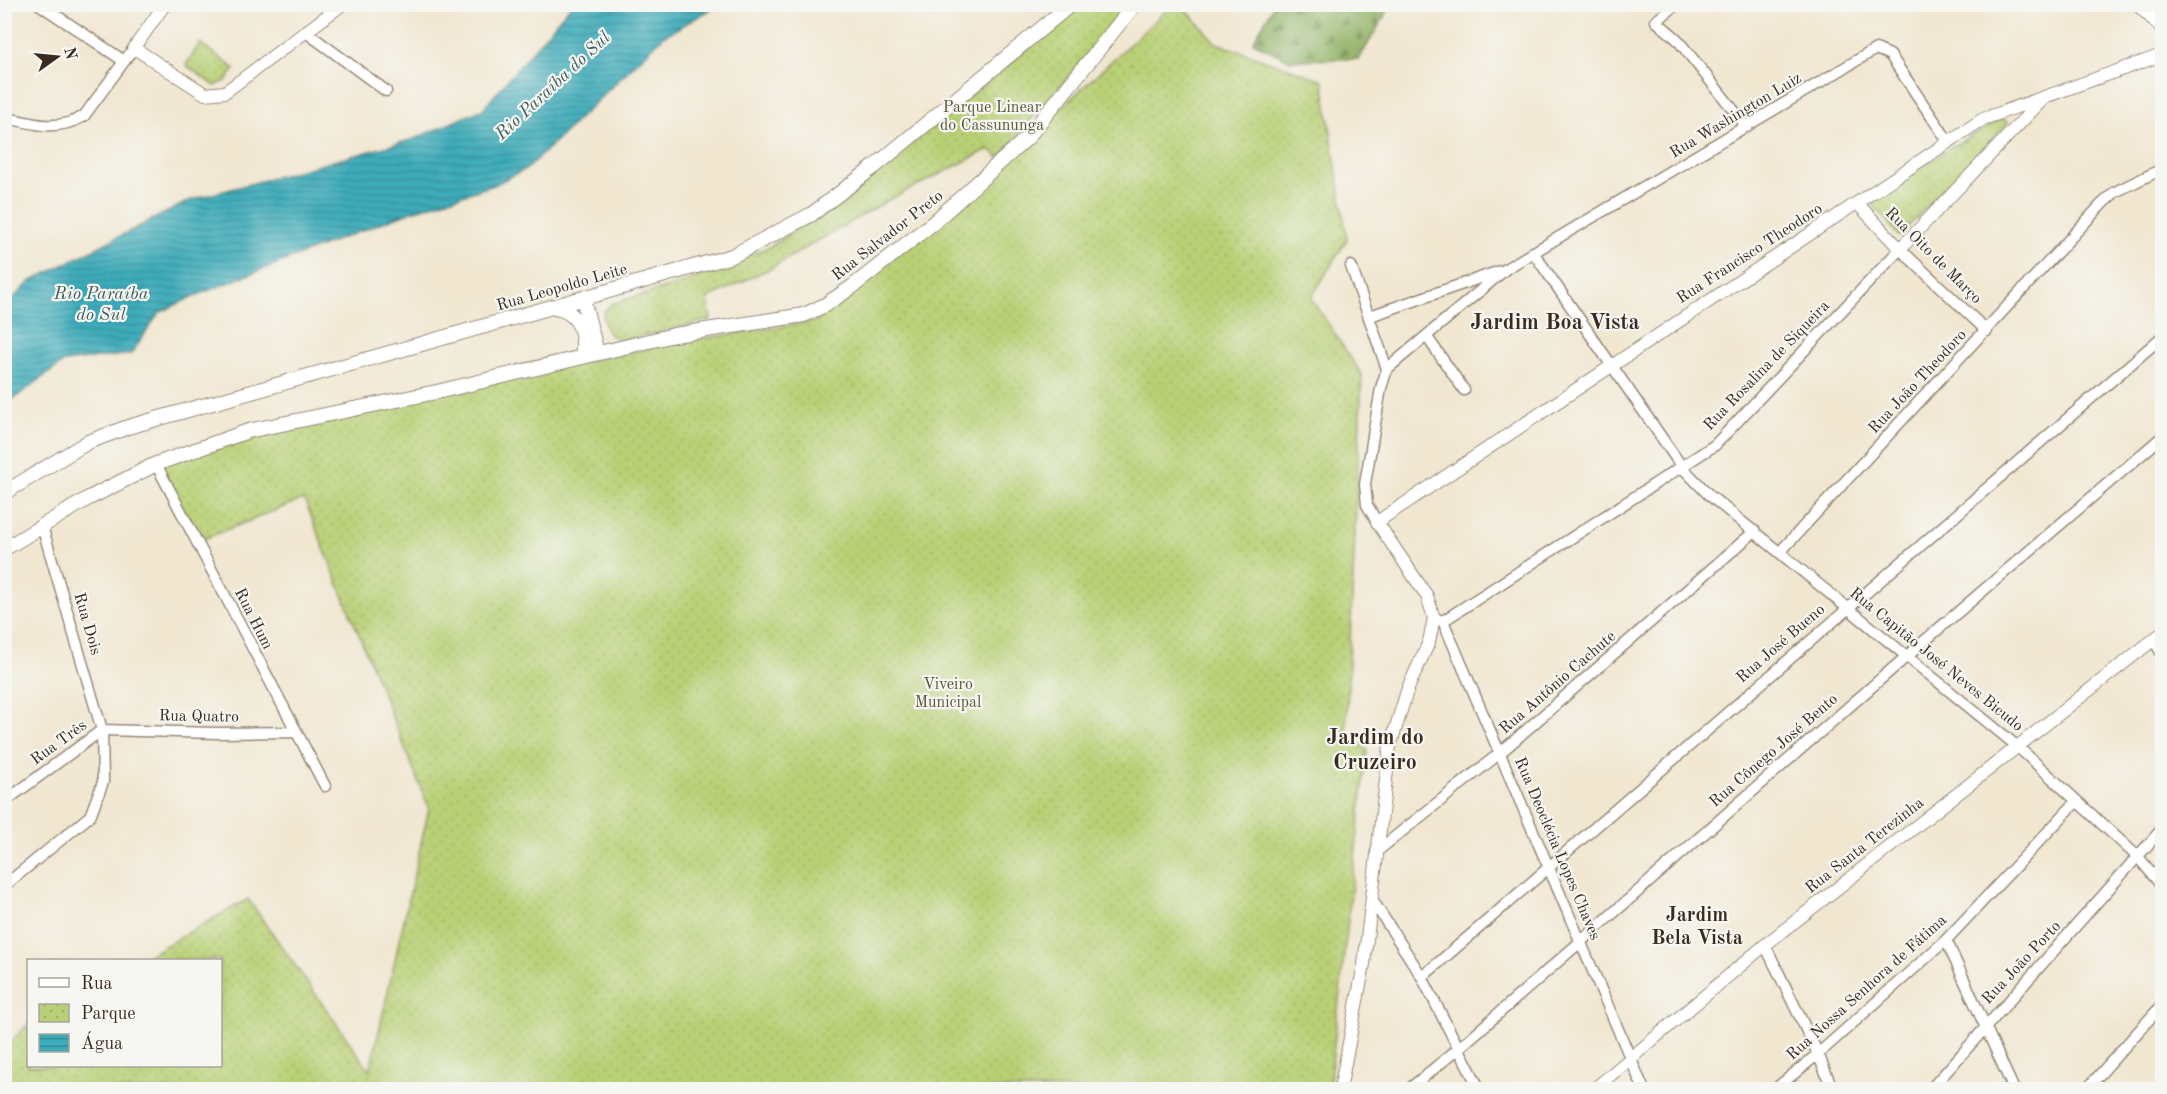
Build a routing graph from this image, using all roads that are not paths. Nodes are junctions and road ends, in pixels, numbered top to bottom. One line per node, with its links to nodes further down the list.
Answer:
1 (39, 4): 12 (street)
2 (165, 4): 10 (street)
3 (343, 4): 9 (street)
4 (1071, 4): 24 (main road, Rua Leopoldo Leite)
5 (1135, 4): 31 (main road, Rua Salvador Preto)
6 (1677, 4): 16 (street)
7 (2138, 4): 8 (main road)
8 (2163, 27)
9 (306, 32): 10 (street); 13 (street)
10 (134, 48): 12 (street)
11 (2163, 55): 14 (street, Rua Francisco Theodoro)
12 (124, 61): 15 (street)
13 (386, 91)
14 (2047, 95): 17 (street, Rua Francisco Theodoro); 20 (street, Rua Rosalina de Siqueira)
15 (4, 117)
16 (1747, 127): 17 (street, Rua Washington Luiz); 21 (street, Rua Washington Luiz)
17 (1948, 141): 19 (street, Rua Francisco Theodoro)
18 (2163, 169): 28 (street, Rua João Theodoro)
19 (1857, 203): 20 (street, Rua Oito de Março); 33 (street, Rua Francisco Theodoro)
20 (1900, 249): 28 (street, Rua Oito de Março); 38 (street, Rua Rosalina de Siqueira)
21 (1533, 252): 23 (street, Rua Washington Luiz); 33 (street, Rua Capitão José Neves Bicudo)
22 (1352, 266): 26 (street)
23 (1508, 268): 26 (street, Rua Washington Luiz); 30 (street, Rua Washington Luiz)
24 (581, 300): 25 (main road, Rua Leopoldo Leite); 27 (main road); 31 (main road)
25 (553, 307): 27 (main road); 39 (main road, Rua Leopoldo Leite)
26 (1370, 316): 34 (street)
27 (576, 317): 32 (main road)
28 (1987, 331): 44 (street, Rua João Theodoro)
29 (2163, 337): 45 (street, Rua José Bueno)
30 (1427, 338): 34 (street, Rua Washington Luiz); 35 (street)
31 (597, 353): 32 (main road, Rua Salvador Preto)
32 (582, 356): 37 (main road, Rua Salvador Preto)
33 (1612, 364): 38 (street, Rua Capitão José Neves Bicudo); 40 (street, Rua Francisco Theodoro)
34 (1387, 369): 40 (street)
35 (1464, 390)
36 (2163, 437): 49 (street, Rua Cônego José Bento)
37 (156, 464): 41 (main road, Rua Salvador Preto); 51 (street, Rua Hum)
38 (1683, 467): 42 (street, Rua Capitão José Neves Bicudo); 46 (street, Rua Rosalina de Siqueira)
39 (4, 494)
40 (1377, 522): 46 (street)
41 (42, 526): 43 (main road, Rua Salvador Preto); 50 (street, Rua Dois)
42 (1755, 531): 44 (street, Rua Capitão José Neves Bicudo); 53 (street, Rua Antônio Cachute)
43 (4, 549)
44 (1780, 552): 45 (street, Rua Capitão José Neves Bicudo)
45 (1847, 607): 49 (street, Rua Capitão José Neves Bicudo); 60 (street, Rua José Bueno)
46 (1439, 619): 53 (street, Rua Deoclécia Lopes Chaves); 58 (street)
47 (2158, 636): 48 (street); 52 (street, Rua Santa Terezinha)
48 (2163, 654)
49 (1907, 656): 52 (street, Rua Capitão José Neves Bicudo); 65 (street, Rua Cônego José Bento)
50 (102, 730): 51 (street, Rua Quatro); 55 (street, Rua Três); 61 (street, Rua Dois)
51 (295, 732): 54 (street, Rua Hum)
52 (2018, 747): 56 (street, Rua Capitão José Neves Bicudo); 66 (street, Rua Santa Terezinha)
53 (1500, 753): 58 (street, Rua Antônio Cachute); 60 (street, Rua Deoclécia Lopes Chaves)
54 (325, 786)
55 (4, 802)
56 (2076, 802): 59 (street, Rua Capitão José Neves Bicudo); 64 (street, Rua Nossa Senhora de Fátima)
57 (2163, 829): 59 (street, Rua João Porto)
58 (1376, 852): 63 (street)
59 (2139, 858): 62 (street, Rua Capitão José Neves Bicudo); 69 (street, Rua João Porto)
60 (1548, 868): 65 (street, Rua Deoclécia Lopes Chaves); 67 (street, Rua José Bueno)
61 (4, 886)
62 (2163, 886)
63 (1373, 901): 67 (street); 73 (street)
64 (1946, 940): 69 (street); 71 (street, Rua Nossa Senhora de Fátima)
65 (1579, 941): 70 (street, Rua Cônego José Bento); 72 (street, Rua Deoclécia Lopes Chaves)
66 (1765, 945): 71 (street); 72 (street, Rua Santa Terezinha)
67 (1422, 977): 70 (street)
68 (2163, 1005): 82 (street)
69 (1984, 1026): 80 (street, Rua João Porto); 81 (street)
70 (1459, 1048): 74 (street, Rua Cônego José Bento); 75 (street)
71 (1818, 1054): 78 (street, Rua Nossa Senhora de Fátima); 79 (street)
72 (1631, 1059): 76 (street, Rua Santa Terezinha); 77 (street, Rua Deoclécia Lopes Chaves)
73 (1340, 1089)
74 (1408, 1089)
75 (1480, 1089)
76 (1593, 1089)
77 (1644, 1089)
78 (1774, 1089)
79 (1833, 1089)
80 (1929, 1089)
81 (2014, 1089)
82 (2086, 1089)

